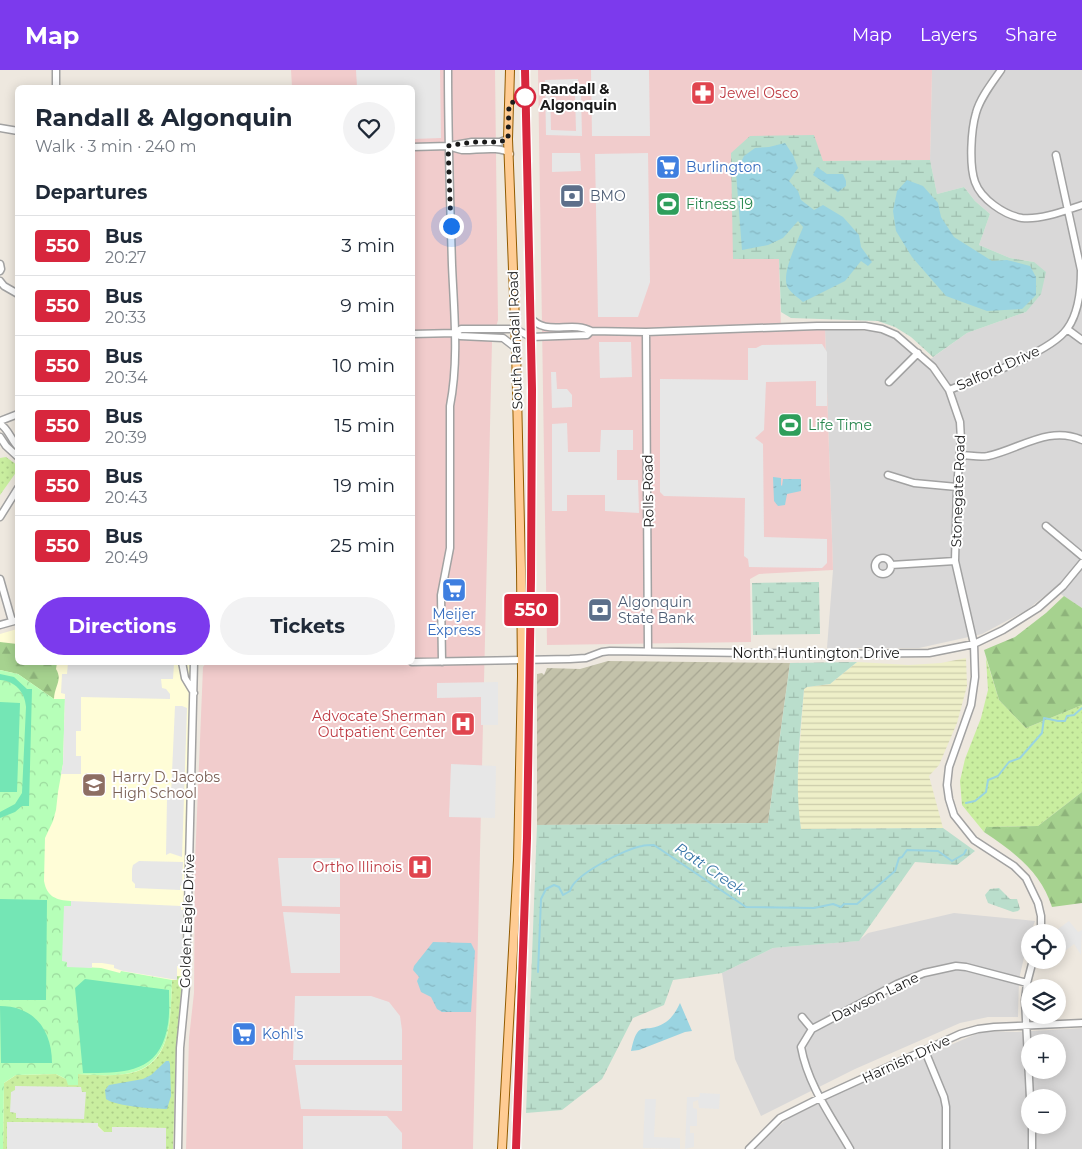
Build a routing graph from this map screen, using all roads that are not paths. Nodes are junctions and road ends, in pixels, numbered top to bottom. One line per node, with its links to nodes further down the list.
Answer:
1 (56, 70): 6 (street)
2 (448, 70): 10 (street)
3 (510, 70): 9 (main road, South Randall Road)
4 (525, 70): 20 (main road, South Randall Road)
5 (1001, 70): 15 (street)
6 (56, 85)
7 (0, 128): 8 (street)
8 (15, 130)
9 (508, 139): 10 (street); 12 (main road, South Randall Road)
10 (448, 146): 11 (street); 12 (street); 25 (street)
11 (415, 147)
12 (510, 154): 21 (main road, South Randall Road)
13 (1056, 155): 15 (street, Salford Drive)
14 (1082, 205): 15 (street)
15 (1067, 210): 22 (street, Salford Drive)
16 (0, 264): 17 (street)
17 (0, 271)
18 (0, 281): 19 (street)
19 (15, 292)
20 (530, 317): 23 (street, Stonegate Road); 27 (main road, South Randall Road)
21 (515, 329): 25 (street, Stonegate Road); 27 (street, Stonegate Road); 29 (main road, South Randall Road)
22 (1067, 329): 28 (street); 32 (street, Salford Drive)
23 (591, 330): 24 (street, Stonegate Road); 27 (street, Stonegate Road)
24 (646, 332): 30 (street, Stonegate Road); 53 (street, Rolls Road)
25 (455, 333): 26 (street, Stonegate Road); 29 (street, Stonegate Road); 57 (street)
26 (415, 334)
27 (531, 337): 55 (main road, South Randall Road)
28 (1082, 340)
29 (516, 348): 54 (main road, South Randall Road)
30 (918, 353): 31 (street); 32 (street, Stonegate Road)
31 (889, 382)
32 (949, 390): 39 (street, Stonegate Road)
33 (15, 415): 34 (street)
34 (0, 422): 37 (street)
35 (0, 437): 38 (street)
36 (1082, 440): 39 (street)
37 (15, 444)
38 (15, 454)
39 (961, 455): 41 (street, Stonegate Road)
40 (888, 474): 41 (street)
41 (957, 487): 46 (street, Stonegate Road)
42 (15, 493): 43 (street)
43 (0, 517)
44 (1046, 526): 45 (street)
45 (1082, 556)
46 (955, 561): 48 (street); 52 (street, Stonegate Road)
47 (1082, 563): 52 (street, North Huntington Drive)
48 (891, 565)
49 (0, 579): 50 (street)
50 (15, 621): 51 (street)
51 (0, 625)
52 (974, 644): 53 (street, North Huntington Drive); 61 (street, Stonegate Road)
53 (648, 651): 55 (street, North Huntington Drive)
54 (522, 660): 55 (street, North Huntington Drive); 57 (street, North Huntington Drive); 73 (main road, South Randall Road)
55 (530, 660): 74 (main road, South Randall Road)
56 (415, 662): 57 (street, North Huntington Drive)
57 (442, 662)
58 (183, 665): 60 (street, Golden Eagle Drive)
59 (194, 665): 60 (street, Golden Eagle Drive)
60 (194, 693): 72 (street, Golden Eagle Drive)
61 (1041, 924)
62 (1021, 982): 66 (street, Dawson Lane)
63 (802, 1017): 66 (street)
64 (1082, 1023): 65 (street, Harnish Drive)
65 (1026, 1026): 67 (street, Harnish Drive); 68 (street)
66 (812, 1029): 69 (street)
67 (925, 1051): 69 (street, Harnish Drive); 76 (street)
68 (1030, 1089)
69 (820, 1098): 71 (street, Harnish Drive); 75 (street)
70 (1032, 1134): 77 (street)
71 (753, 1147)
72 (178, 1149)
73 (502, 1149)
74 (516, 1149)
75 (850, 1149)
76 (946, 1149)
77 (1032, 1149)

